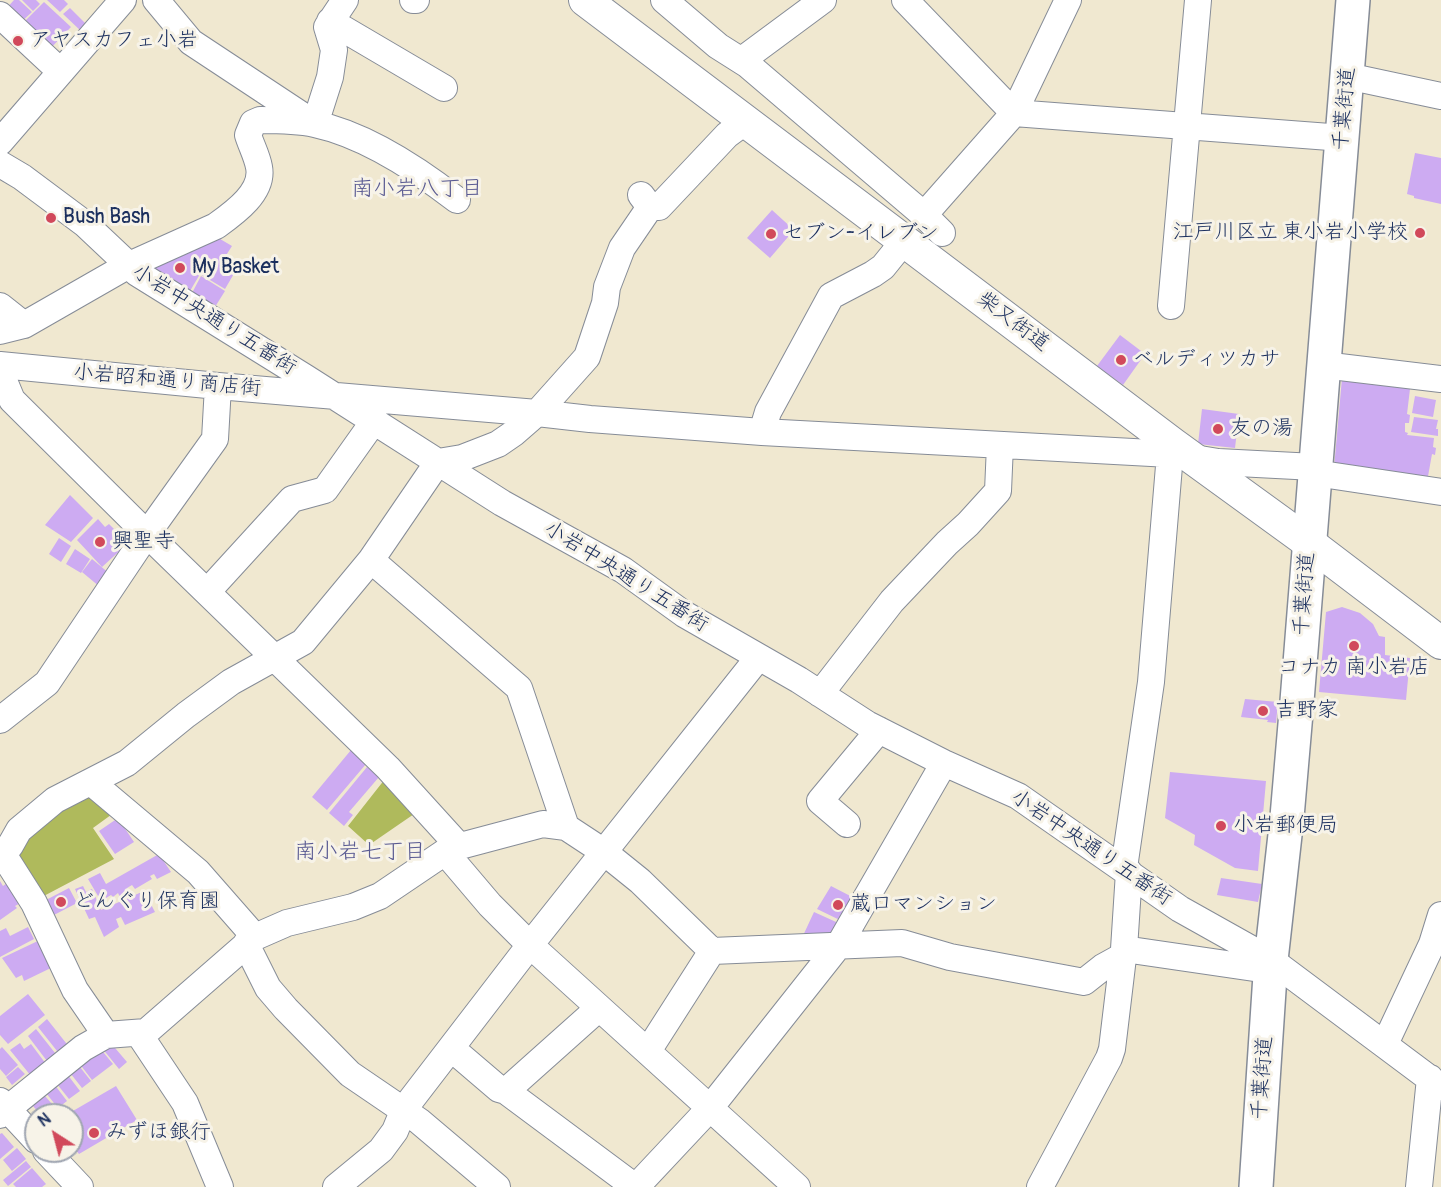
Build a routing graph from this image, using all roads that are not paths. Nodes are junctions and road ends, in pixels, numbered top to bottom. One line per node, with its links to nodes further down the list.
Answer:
1 (123, 0): 14 (street)
2 (156, 0): 20 (street)
3 (345, 0): 12 (street)
4 (585, 0): 19 (main road, 柴又街道)
5 (664, 0): 13 (street)
6 (823, 0): 13 (street)
7 (905, 0): 18 (street)
8 (1068, 0): 18 (street)
9 (1353, 0): 15 (highway, 千葉街道)
10 (1190, 3): 21 (street)
11 (0, 15): 14 (street)
12 (330, 21): 16 (street); 20 (street)
13 (742, 60): 18 (street)
14 (60, 71): 23 (street)
15 (1347, 76): 17 (street); 22 (highway, 千葉街道)
16 (444, 88)
17 (1441, 96)
18 (1014, 113): 21 (street)
19 (746, 121): 26 (main road, 柴又街道); 37 (street)
20 (315, 124): 25 (street); 27 (street)
21 (1187, 127): 22 (street); 29 (street)
22 (1342, 138): 32 (highway, 千葉街道)
23 (0, 142)
24 (0, 164): 27 (street, 小岩中央通り五番街)
25 (457, 201)
26 (904, 241): 39 (street); 41 (main road, 柴又街道)
27 (127, 266): 30 (street); 36 (street, 小岩中央通り五番街)
28 (0, 306): 30 (street)
29 (1171, 306)
30 (12, 328)
31 (0, 365): 35 (street, 小岩昭和通り商店街)
32 (1323, 365): 34 (street); 43 (highway, 千葉街道)
33 (0, 371): 45 (street)
34 (1441, 379)
35 (218, 386): 36 (street, 小岩昭和通り商店街); 45 (street)
36 (334, 396): 37 (street, 小岩昭和通り商店街); 38 (street, 小岩中央通り五番街)
37 (537, 413): 39 (street, 小岩昭和通り商店街); 42 (street)
38 (374, 421): 42 (street, 小岩中央通り五番街); 48 (street)
39 (762, 432): 40 (street, 小岩昭和通り商店街)
40 (1000, 445): 41 (street, 小岩昭和通り商店街); 52 (street)
41 (1182, 456): 43 (street, 小岩昭和通り商店街); 46 (main road, 柴又街道); 62 (street)
42 (438, 462): 47 (street); 51 (street, 小岩中央通り五番街)
43 (1315, 470): 44 (street, 小岩昭和通り商店街); 46 (highway, 千葉街道)
44 (1441, 492)
45 (147, 534): 48 (street); 53 (street)
46 (1308, 542): 49 (main road, 柴又街道); 69 (highway, 千葉街道)
47 (371, 560): 50 (street); 58 (street)
48 (207, 592): 50 (street)
49 (1441, 643)
50 (275, 657): 56 (street); 59 (street)
51 (758, 658): 52 (street, 小岩中央通り五番街); 61 (street)
52 (820, 694): 54 (street, 小岩中央通り五番街)
53 (0, 720)
54 (879, 730): 55 (street, 小岩中央通り五番街); 57 (street)
55 (944, 763): 62 (street, 小岩中央通り五番街); 66 (street)
56 (91, 782): 60 (street); 64 (street)
57 (848, 824)
58 (566, 827): 59 (street); 61 (street)
59 (451, 848): 64 (street); 65 (street)
60 (1, 852): 72 (street)
61 (604, 852): 65 (street); 67 (street)
62 (1126, 870): 68 (street); 69 (street, 小岩中央通り五番街)
63 (1441, 915): 73 (street)
64 (251, 940): 71 (street); 80 (street)
65 (531, 945): 70 (street); 74 (street)
66 (839, 945): 67 (street); 68 (street); 79 (street)
67 (712, 951): 75 (street)
68 (1123, 952): 69 (street); 89 (street)
69 (1271, 960): 73 (street, 小岩中央通り五番街); 90 (highway, 千葉街道)
70 (600, 1008): 75 (street); 77 (street)
71 (139, 1034): 72 (street); 84 (street)
72 (106, 1035): 78 (street)
73 (1386, 1044): 76 (street, 小岩中央通り五番街)
74 (451, 1048): 77 (street); 80 (street)
75 (648, 1051): 79 (street)
76 (1436, 1082): 91 (street)
77 (506, 1091): 87 (street)
78 (2, 1108): 81 (street)
79 (710, 1108): 87 (street); 88 (street)
80 (404, 1109): 85 (street); 86 (street)
81 (24, 1129)
82 (57, 1163): 83 (street)
83 (80, 1187)
84 (220, 1187)
85 (336, 1187)
86 (497, 1187)
87 (636, 1187)
88 (797, 1187)
89 (1040, 1187)
90 (1256, 1187)
91 (1419, 1187)

